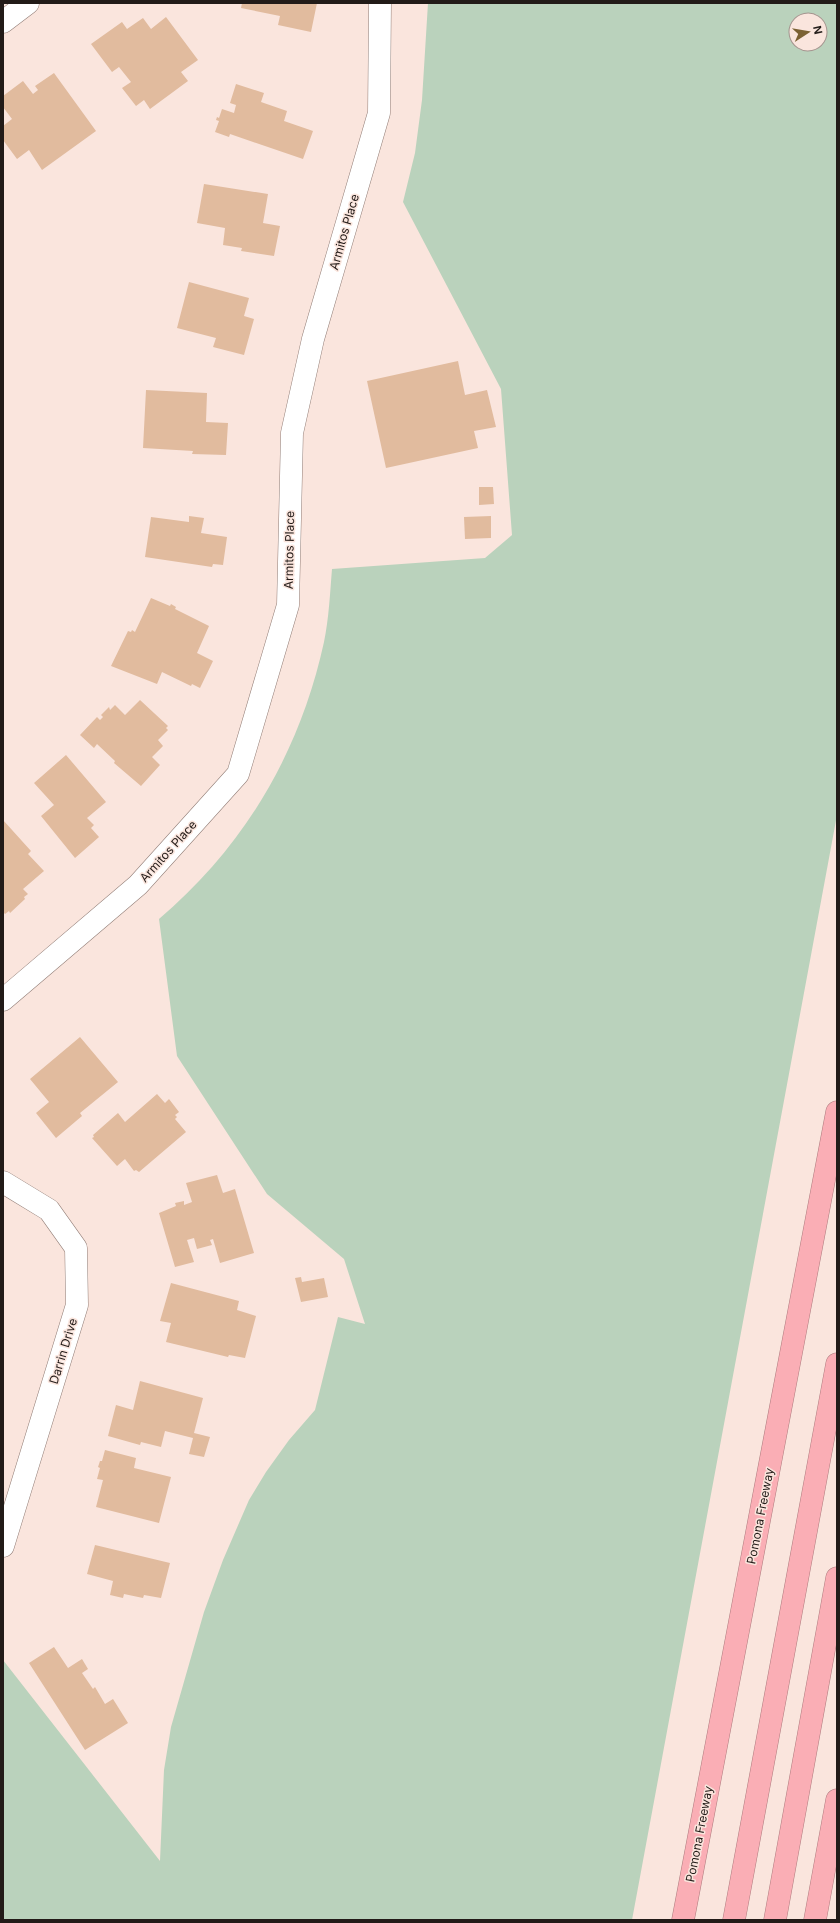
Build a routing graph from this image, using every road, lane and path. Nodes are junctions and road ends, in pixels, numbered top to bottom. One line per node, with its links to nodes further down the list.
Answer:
1 (28, 3): 3 (street)
2 (380, 3): 4 (street, Armitos Place)
3 (3, 22)
4 (3, 1000)
5 (837, 1112): 11 (highway, Pomona Freeway)
6 (3, 1182): 8 (street, Darrin Drive)
7 (837, 1364): 12 (highway)
8 (3, 1546)
9 (837, 1578): 13 (highway)
10 (837, 1800): 14 (highway)
11 (683, 1920)
12 (734, 1920)
13 (775, 1920)
14 (815, 1920)

